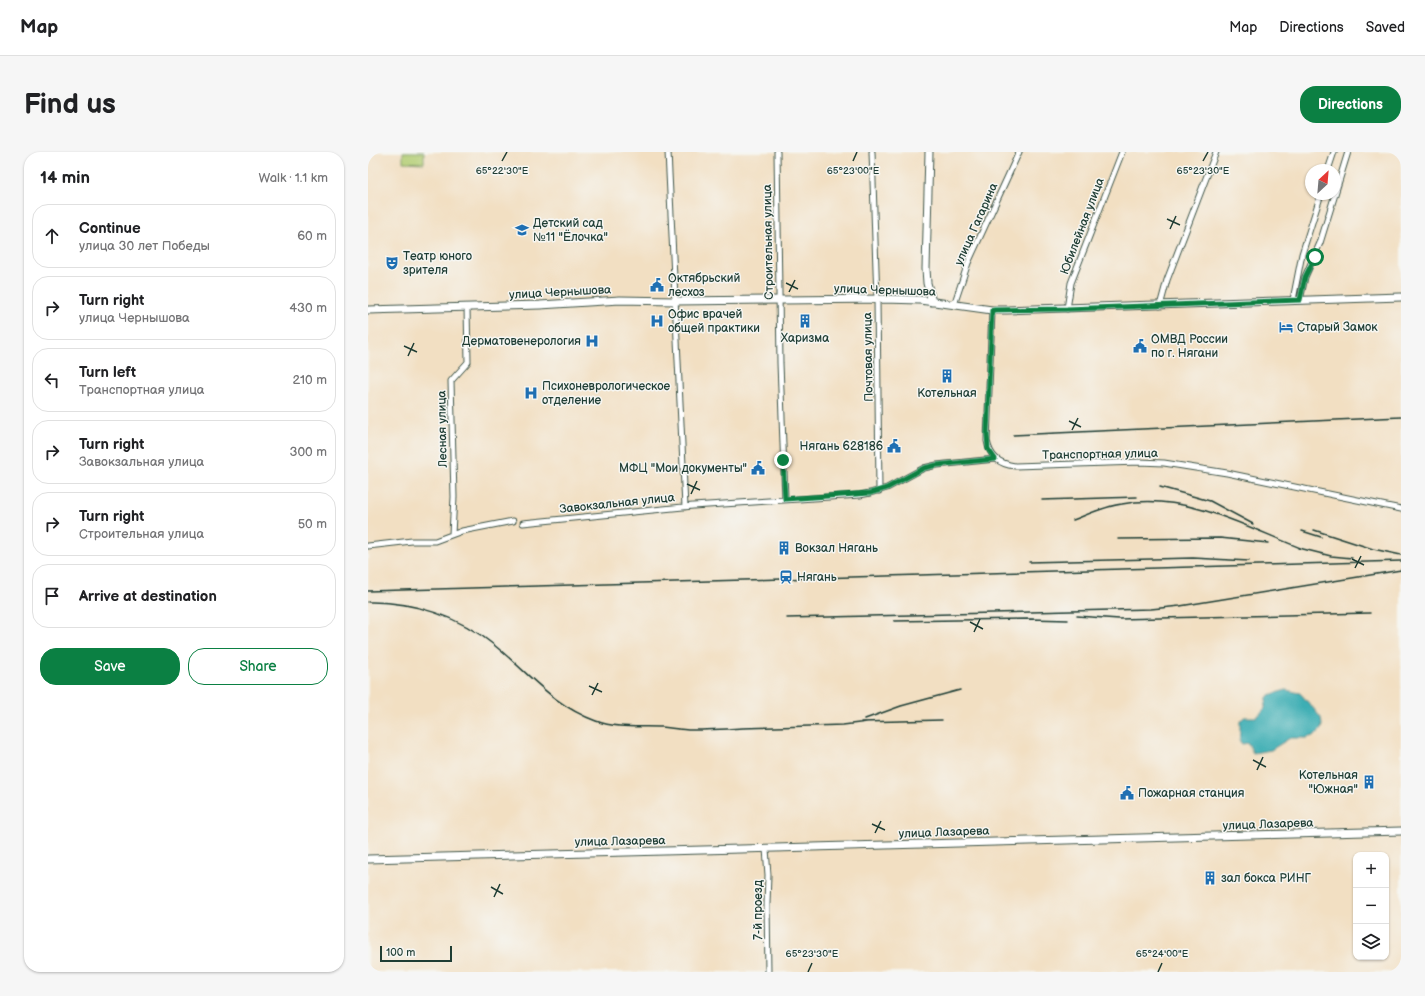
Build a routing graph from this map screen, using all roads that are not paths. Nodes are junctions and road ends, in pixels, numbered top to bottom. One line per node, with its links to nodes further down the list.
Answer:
1 (668, 152): 18 (street)
2 (777, 152): 15 (street, Строительная улица)
3 (872, 152): 16 (street, Почтовая улица)
4 (929, 152): 19 (main road)
5 (1020, 152): 20 (street, улица Гагарина)
6 (1122, 152): 23 (street, Юбилейная улица)
7 (1216, 152): 21 (street)
8 (1334, 152): 10 (street)
9 (1348, 152): 13 (street)
10 (1330, 164)
11 (1319, 200): 12 (street)
12 (1302, 254): 13 (street); 17 (street)
13 (1315, 257): 17 (street)
14 (1401, 297): 17 (main road, улица Чернышова)
15 (779, 299): 16 (main road, улица Чернышова); 18 (main road, улица Чернышова); 28 (street, Строительная улица)
16 (877, 299): 19 (main road, улица Чернышова); 27 (street, Почтовая улица)
17 (1296, 300): 21 (main road, улица Чернышова)
18 (675, 301): 22 (main road, улица Чернышова); 29 (street)
19 (932, 302): 20 (main road, улица Чернышова)
20 (954, 305): 25 (main road, улица Чернышова)
21 (1160, 306): 23 (main road, улица Чернышова)
22 (467, 307): 24 (main road, улица Чернышова); 33 (street, Лесная улица)
23 (1067, 309): 25 (main road, улица Чернышова)
24 (368, 310)
25 (992, 310): 26 (street)
26 (995, 459): 27 (street, Завокзальная улица); 30 (street, Транспортная улица)
27 (879, 491): 28 (street, Завокзальная улица)
28 (785, 499): 29 (street, Завокзальная улица)
29 (685, 507): 32 (street, Завокзальная улица)
30 (1401, 509)
31 (513, 521): 33 (street)
32 (523, 523)
33 (452, 534): 34 (street)
34 (368, 546)
35 (1401, 831): 36 (main road, улица Лазарева)
36 (766, 849): 37 (main road, улица Лазарева); 38 (street, 7-й проезд)
37 (368, 858)
38 (768, 972)

